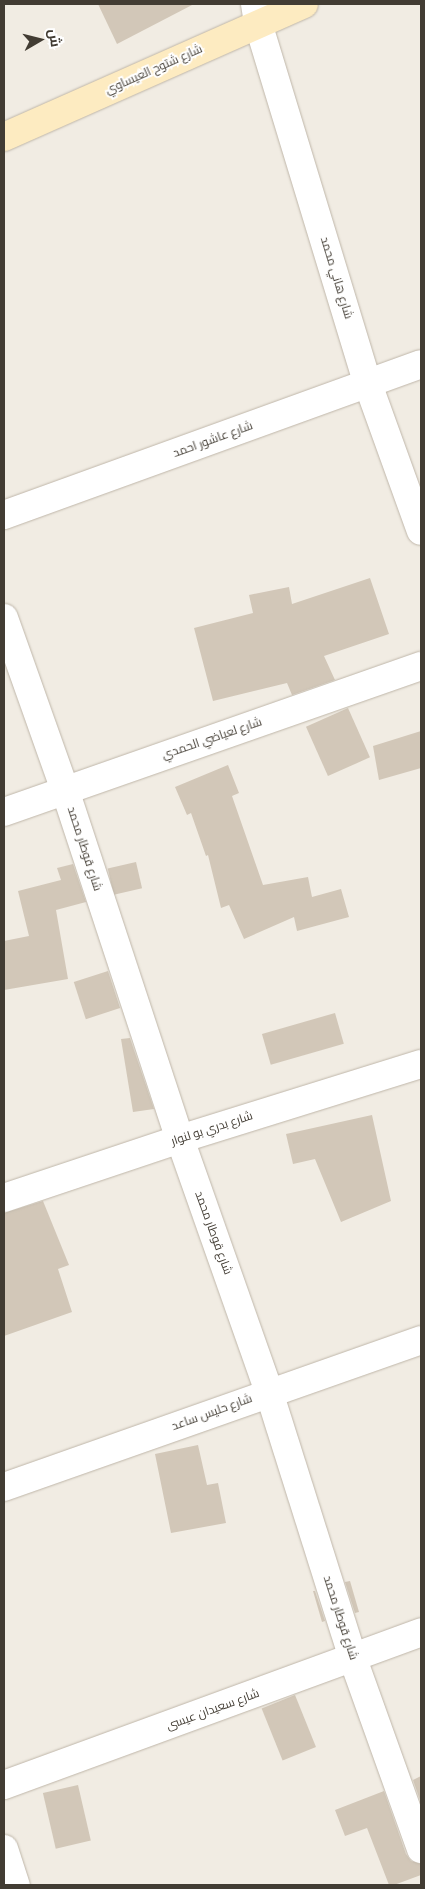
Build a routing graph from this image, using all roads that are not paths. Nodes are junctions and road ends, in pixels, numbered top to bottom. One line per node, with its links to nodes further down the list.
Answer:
1 (304, 4): 2 (street, شارع شتوح العيساوي)
2 (257, 13): 3 (street, شارع شتوح العيساوي); 5 (street, شارع هاني محمد)
3 (4, 137)
4 (421, 364): 5 (street, شارع عاشور احمد)
5 (368, 384): 6 (street, شارع عاشور احمد); 7 (street, شارع هاني محمد)
6 (4, 516)
7 (421, 531)
8 (4, 618): 10 (street, شارع قوطار محمد)
9 (421, 666): 10 (street, شارع لعياضي الحمدي)
10 (65, 790): 11 (street, شارع لعياضي الحمدي); 13 (street, شارع قوطار محمد)
11 (4, 812)
12 (421, 1064): 13 (street, شارع بدري بو لنوار)
13 (180, 1139): 14 (street, شارع بدري بو لنوار); 16 (street, شارع قوطار محمد)
14 (4, 1198)
15 (421, 1340): 16 (street, شارع حليس ساعد)
16 (270, 1392): 17 (street, شارع حليس ساعد); 19 (street, شارع قوطار محمد)
17 (4, 1487)
18 (421, 1632): 19 (street, شارع سعيدان عيسى)
19 (353, 1659): 20 (street, شارع سعيدان عيسى); 22 (street, شارع قوطار محمد)
20 (4, 1785)
21 (4, 1849): 23 (street)
22 (421, 1849)
23 (16, 1885)

